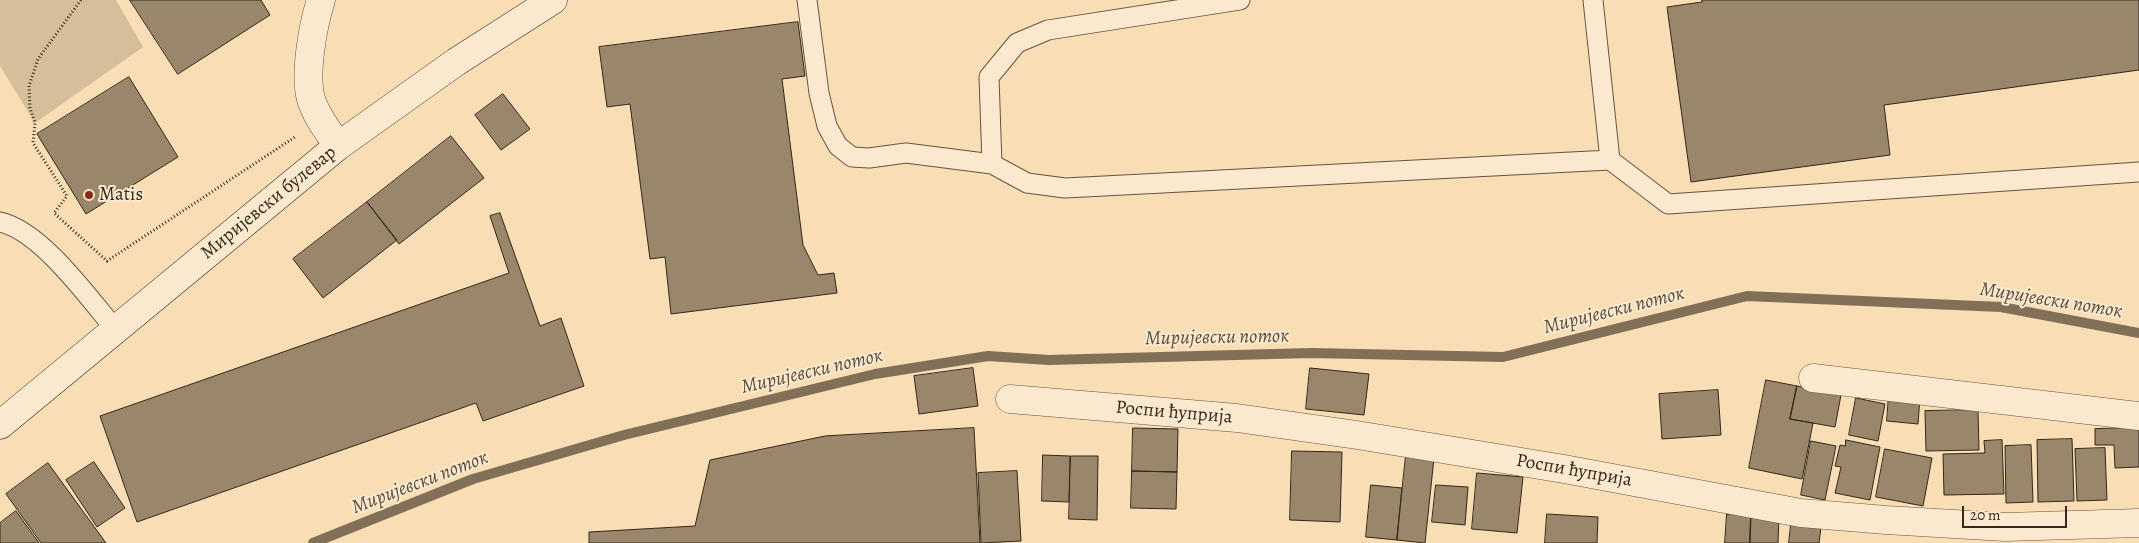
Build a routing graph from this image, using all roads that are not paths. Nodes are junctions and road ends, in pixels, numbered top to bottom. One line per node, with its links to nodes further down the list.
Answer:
1 (321, 0): 6 (street)
2 (553, 0): 6 (street, Миријевски булевар)
3 (808, 0): 8 (lane)
4 (1240, 0): 8 (lane)
5 (1593, 0): 7 (lane)
6 (338, 146): 11 (street, Миријевски булевар)
7 (1610, 160): 8 (lane); 9 (lane)
8 (992, 164)
9 (2139, 172)
10 (0, 222): 11 (lane)
11 (115, 329): 15 (street, Миријевски булевар)
12 (1813, 378): 14 (street)
13 (1010, 399): 16 (street, Роспи ћуприја)
14 (2139, 416)
15 (0, 425)
16 (2139, 523)

